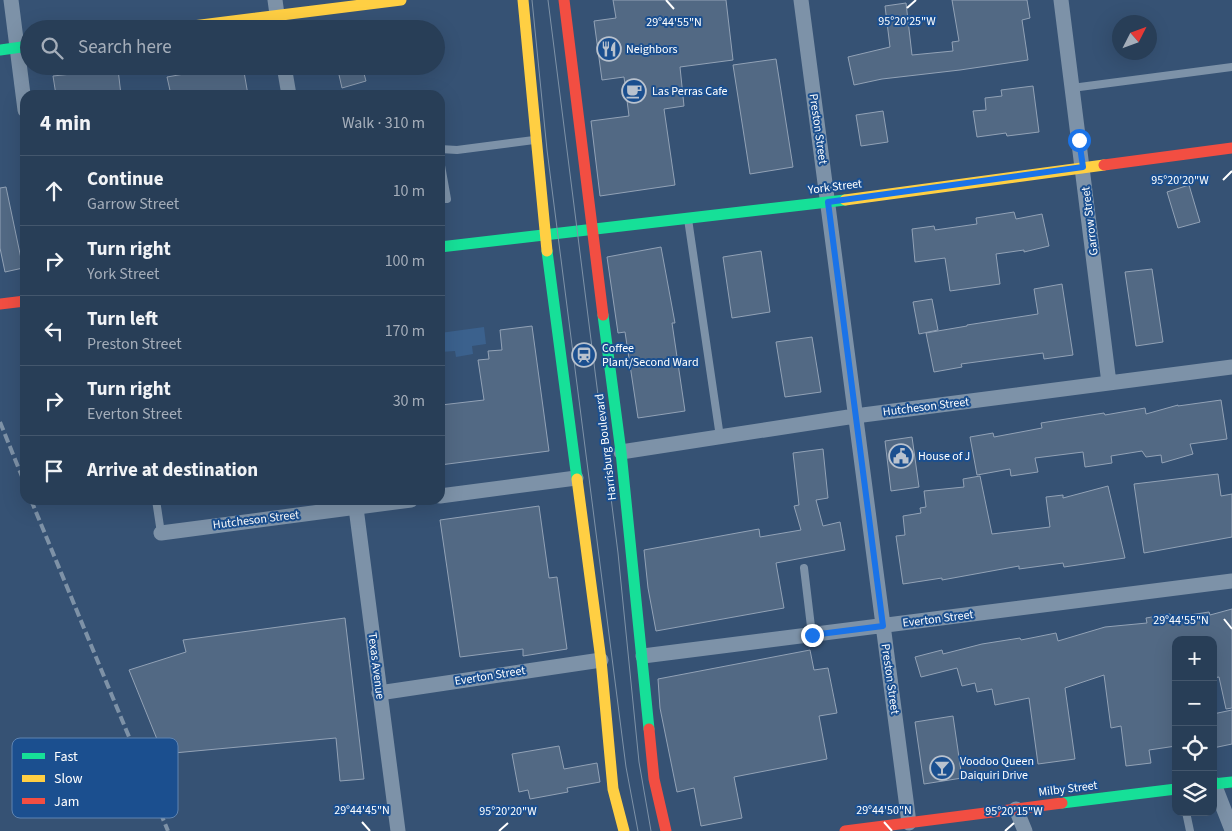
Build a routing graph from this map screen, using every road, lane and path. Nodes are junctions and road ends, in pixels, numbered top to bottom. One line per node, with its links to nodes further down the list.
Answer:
1 (11, 0): 10 (street)
2 (275, 0): 8 (street)
3 (401, 0): 9 (main road)
4 (522, 0): 19 (main road)
5 (564, 0): 27 (main road, Harrisburg Boulevard)
6 (801, 0): 25 (street, Preston Street)
7 (1060, 0): 16 (street, Garrow Street)
8 (278, 20)
9 (289, 20)
10 (20, 38)
11 (20, 47): 12 (main road)
12 (0, 50)
13 (1232, 67): 16 (lane)
14 (23, 75): 17 (street)
15 (285, 75): 18 (street)
16 (1072, 88): 22 (street, Garrow Street)
17 (24, 90)
18 (287, 90)
19 (536, 140): 21 (lane); 28 (main road)
20 (1232, 148): 22 (main road, York Street)
21 (445, 149)
22 (1083, 167): 25 (main road, York Street); 33 (street, Garrow Street)
23 (445, 188): 24 (lane)
24 (447, 199)
25 (828, 202): 26 (main road, York Street); 34 (street, Preston Street)
26 (688, 218): 27 (main road, York Street); 35 (lane)
27 (591, 229): 28 (main road, York Street); 36 (main road, Harrisburg Boulevard)
28 (545, 234): 29 (main road, York Street); 37 (main road)
29 (445, 246)
30 (20, 302): 31 (main road)
31 (0, 304)
32 (1232, 367): 33 (street, Hutcheson Street)
33 (1110, 384): 34 (street, Hutcheson Street)
34 (855, 416): 35 (street, Hutcheson Street); 45 (street, Preston Street)
35 (720, 438): 36 (street, Hutcheson Street)
36 (621, 452): 47 (main road, Harrisburg Boulevard)
37 (576, 478): 38 (street); 48 (main road)
38 (445, 495)
39 (157, 505): 42 (lane)
40 (349, 505): 42 (street, Hutcheson Street)
41 (356, 505): 49 (street, Texas Avenue)
42 (161, 533)
43 (804, 568): 46 (lane)
44 (1232, 581): 45 (street, Everton Street)
45 (883, 626): 46 (street, Everton Street); 56 (street, Preston Street)
46 (812, 635): 47 (street, Everton Street)
47 (643, 656): 61 (main road, Harrisburg Boulevard)
48 (601, 660): 49 (street, Everton Street); 60 (main road)
49 (379, 693): 59 (street, Texas Avenue)
50 (1232, 782): 51 (main road)
51 (1217, 784)
52 (1172, 790): 54 (main road, Milby Street)
53 (1217, 792): 58 (street)
54 (1016, 809): 56 (main road, Milby Street); 62 (street)
55 (1187, 816): 63 (lane)
56 (909, 823): 57 (main road, Milby Street)
57 (854, 830)
58 (1232, 830)
59 (398, 831)
60 (624, 831)
61 (666, 831)
62 (1025, 831)
63 (1190, 831)

